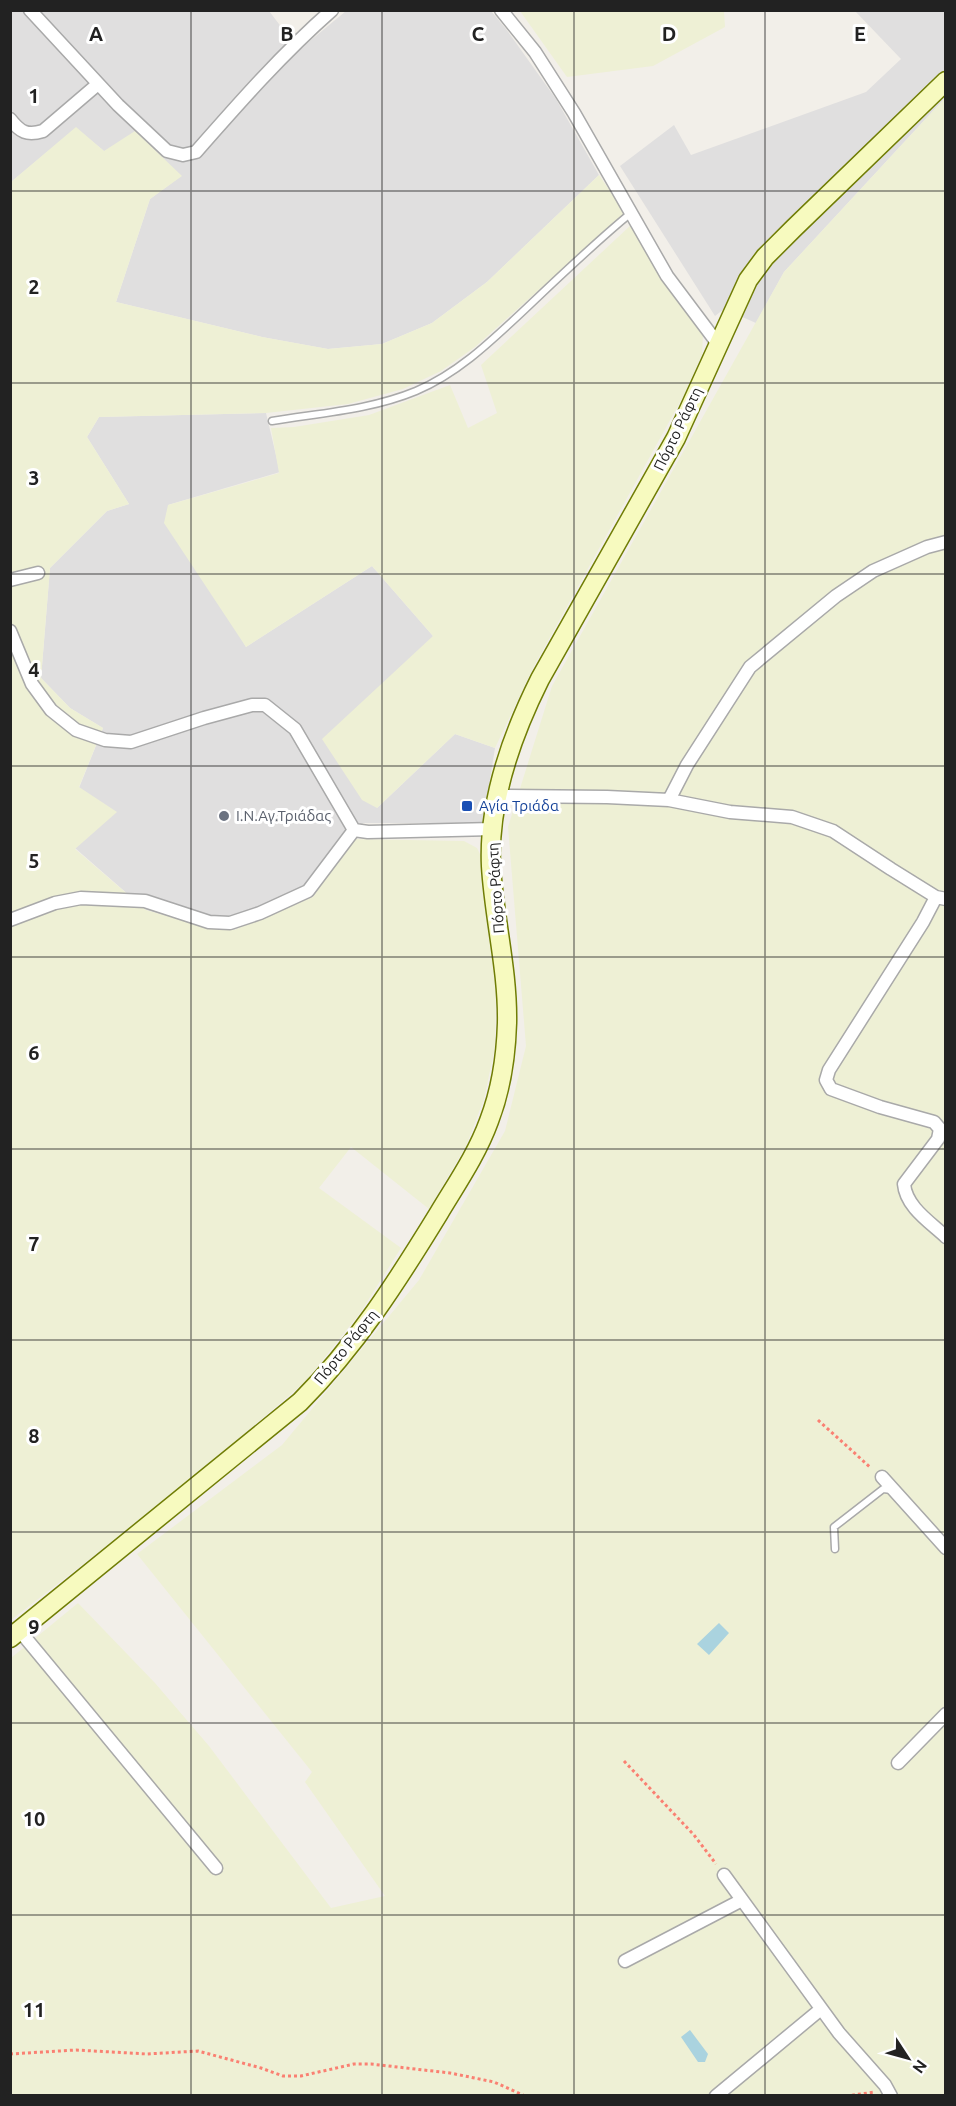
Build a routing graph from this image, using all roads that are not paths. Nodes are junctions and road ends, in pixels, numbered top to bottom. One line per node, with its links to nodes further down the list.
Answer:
1 (30, 10): 5 (street)
2 (332, 10): 5 (street)
3 (501, 10): 7 (street)
4 (945, 81): 8 (main road, Πόρτο Ράφτη)
5 (98, 84): 6 (street)
6 (10, 119)
7 (631, 213): 8 (street); 9 (lane)
8 (718, 344): 14 (main road, Πόρτο Ράφτη)
9 (272, 421)
10 (945, 542): 15 (street)
11 (38, 573): 12 (street)
12 (10, 580)
13 (10, 632): 17 (street)
14 (498, 796): 15 (street); 16 (main road, Πόρτο Ράφτη)
15 (669, 800): 18 (street)
16 (492, 828): 17 (street); 25 (main road, Πόρτο Ράφτη)
17 (354, 830): 19 (street)
18 (941, 898): 20 (street)
19 (10, 920)
20 (945, 1237)
21 (882, 1477): 22 (street)
22 (893, 1490): 23 (street); 24 (lane)
23 (945, 1548)
24 (835, 1549)
25 (15, 1634): 28 (street)
26 (945, 1714): 27 (street)
27 (898, 1763)
28 (216, 1868)
29 (724, 1875): 30 (street)
30 (742, 1900): 31 (street); 32 (street)
31 (625, 1961)
32 (821, 2009): 33 (street); 34 (street)
33 (890, 2093)
34 (716, 2096)

